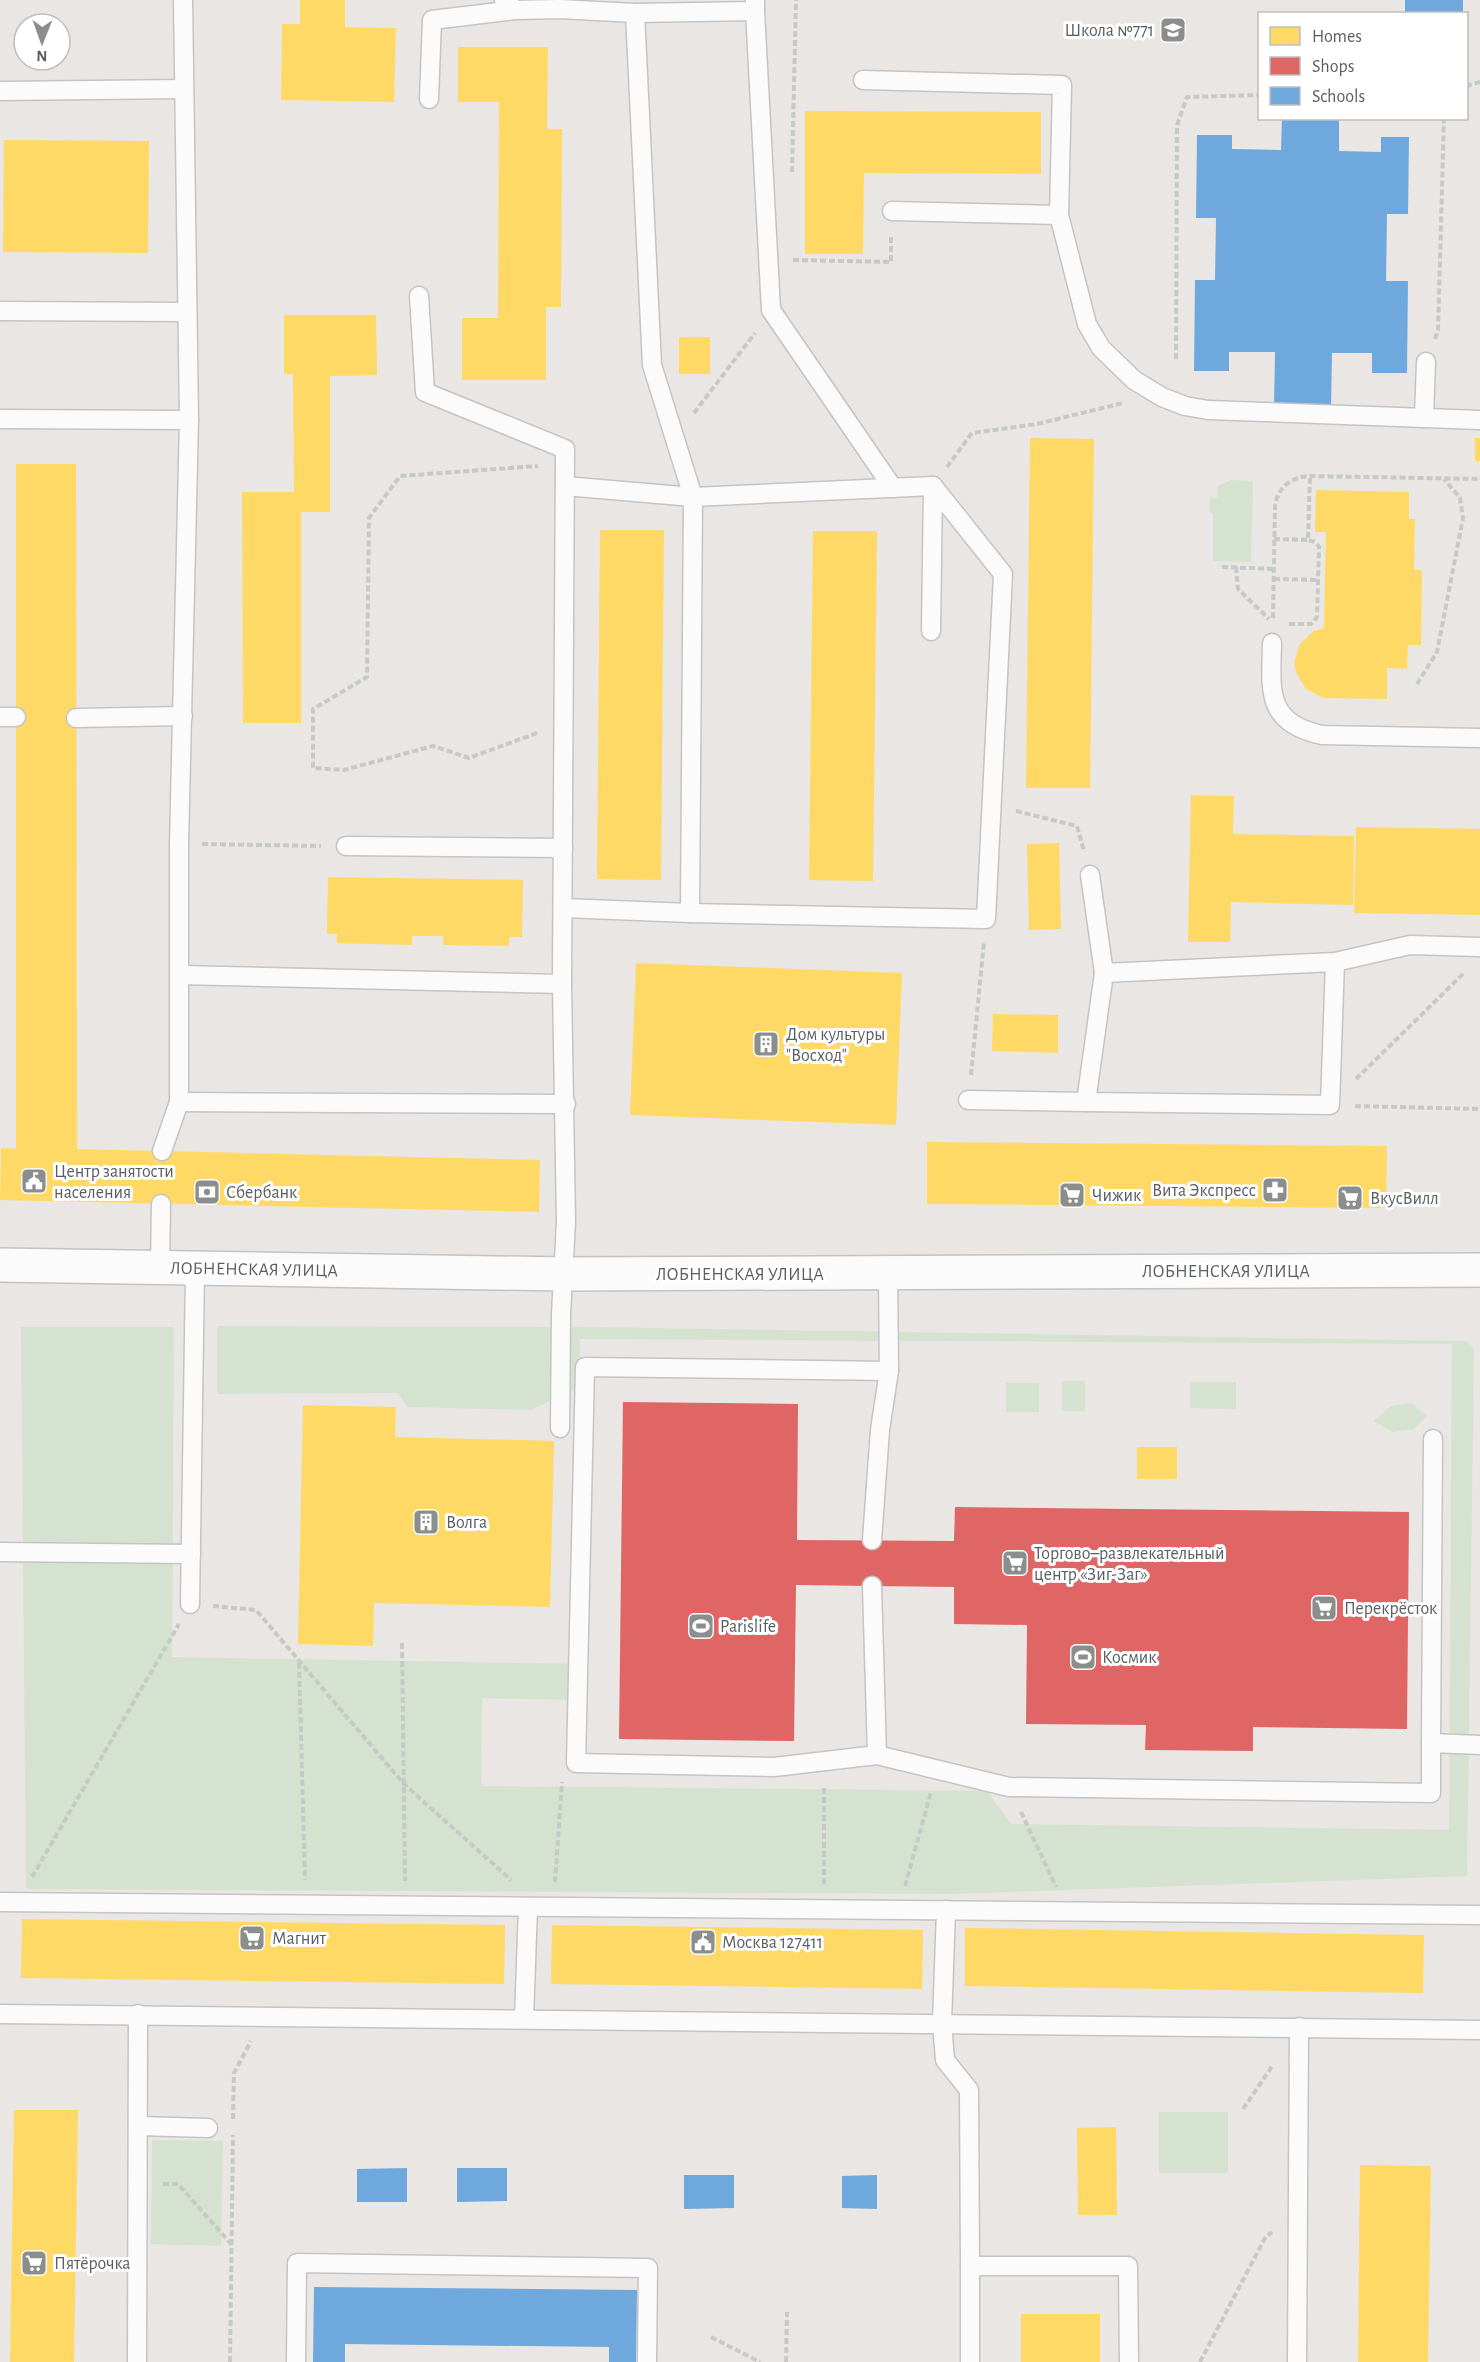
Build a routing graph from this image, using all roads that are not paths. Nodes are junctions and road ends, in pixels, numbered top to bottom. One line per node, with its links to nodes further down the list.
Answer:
1 (183, 0): 7 (lane)
2 (559, 4): 3 (lane); 5 (lane)
3 (509, 5): 9 (lane)
4 (755, 6): 5 (lane); 22 (lane)
5 (635, 13): 23 (lane)
6 (863, 80): 11 (lane)
7 (184, 89): 8 (lane); 14 (lane)
8 (0, 91)
9 (429, 99)
10 (892, 211): 11 (lane)
11 (1059, 215): 16 (lane)
12 (419, 296): 20 (lane)
13 (0, 311): 14 (lane)
14 (187, 312): 18 (lane)
15 (1426, 362): 16 (lane)
16 (1424, 418): 19 (lane)
17 (0, 419): 18 (lane)
18 (189, 420): 26 (lane)
19 (1480, 420)
20 (565, 486): 23 (lane); 30 (lane)
21 (933, 486): 22 (lane); 24 (lane); 33 (lane)
22 (893, 488): 23 (lane)
23 (693, 497): 33 (lane)
24 (931, 631)
25 (1272, 643): 28 (lane)
26 (183, 716): 27 (lane); 37 (lane)
27 (76, 718)
28 (1480, 738)
29 (346, 846): 30 (lane)
30 (562, 848): 32 (lane)
31 (1090, 874): 36 (lane)
32 (563, 908): 33 (lane); 38 (lane)
33 (690, 914)
34 (1480, 947): 35 (lane)
35 (1335, 962): 36 (lane); 41 (lane)
36 (1104, 973): 41 (lane)
37 (180, 975): 38 (lane); 40 (lane)
38 (562, 984): 42 (lane)
39 (968, 1100): 41 (lane)
40 (179, 1102): 42 (lane); 43 (lane)
41 (1086, 1102)
42 (566, 1104): 49 (lane)
43 (162, 1151)
44 (161, 1204): 46 (lane)
45 (0, 1265): 46 (street, ЛОБНЕНСКАЯ УЛИЦА)
46 (160, 1267): 47 (street, ЛОБНЕНСКАЯ УЛИЦА)
47 (195, 1269): 49 (street, ЛОБНЕНСКАЯ УЛИЦА); 56 (lane)
48 (1480, 1270): 50 (street, ЛОБНЕНСКАЯ УЛИЦА)
49 (564, 1274): 50 (street, ЛОБНЕНСКАЯ УЛИЦА); 52 (lane)
50 (888, 1274): 51 (lane)
51 (889, 1371): 54 (lane); 61 (lane)
52 (560, 1428)
53 (1433, 1439): 59 (lane)
54 (873, 1540)
55 (0, 1552): 56 (lane)
56 (191, 1554): 58 (lane)
57 (872, 1586): 61 (lane)
58 (190, 1604)
59 (1431, 1743): 60 (lane); 61 (lane)
60 (1480, 1745)
61 (877, 1755)
62 (9, 1902): 63 (lane)
63 (541, 1907): 64 (lane); 68 (lane)
64 (946, 1910): 65 (lane); 69 (lane)
65 (1480, 1915)
66 (0, 2014): 67 (lane)
67 (138, 2014): 68 (lane); 72 (lane)
68 (524, 2019): 69 (lane)
69 (942, 2023): 70 (lane); 74 (lane)
70 (1299, 2027): 71 (lane); 80 (lane)
71 (1480, 2030)
72 (138, 2126): 73 (lane); 75 (lane)
73 (208, 2128)
74 (970, 2266): 78 (lane); 79 (lane)
75 (136, 2362)
76 (296, 2362): 77 (lane)
77 (647, 2362)
78 (970, 2362)
79 (1129, 2362)
80 (1297, 2362)

